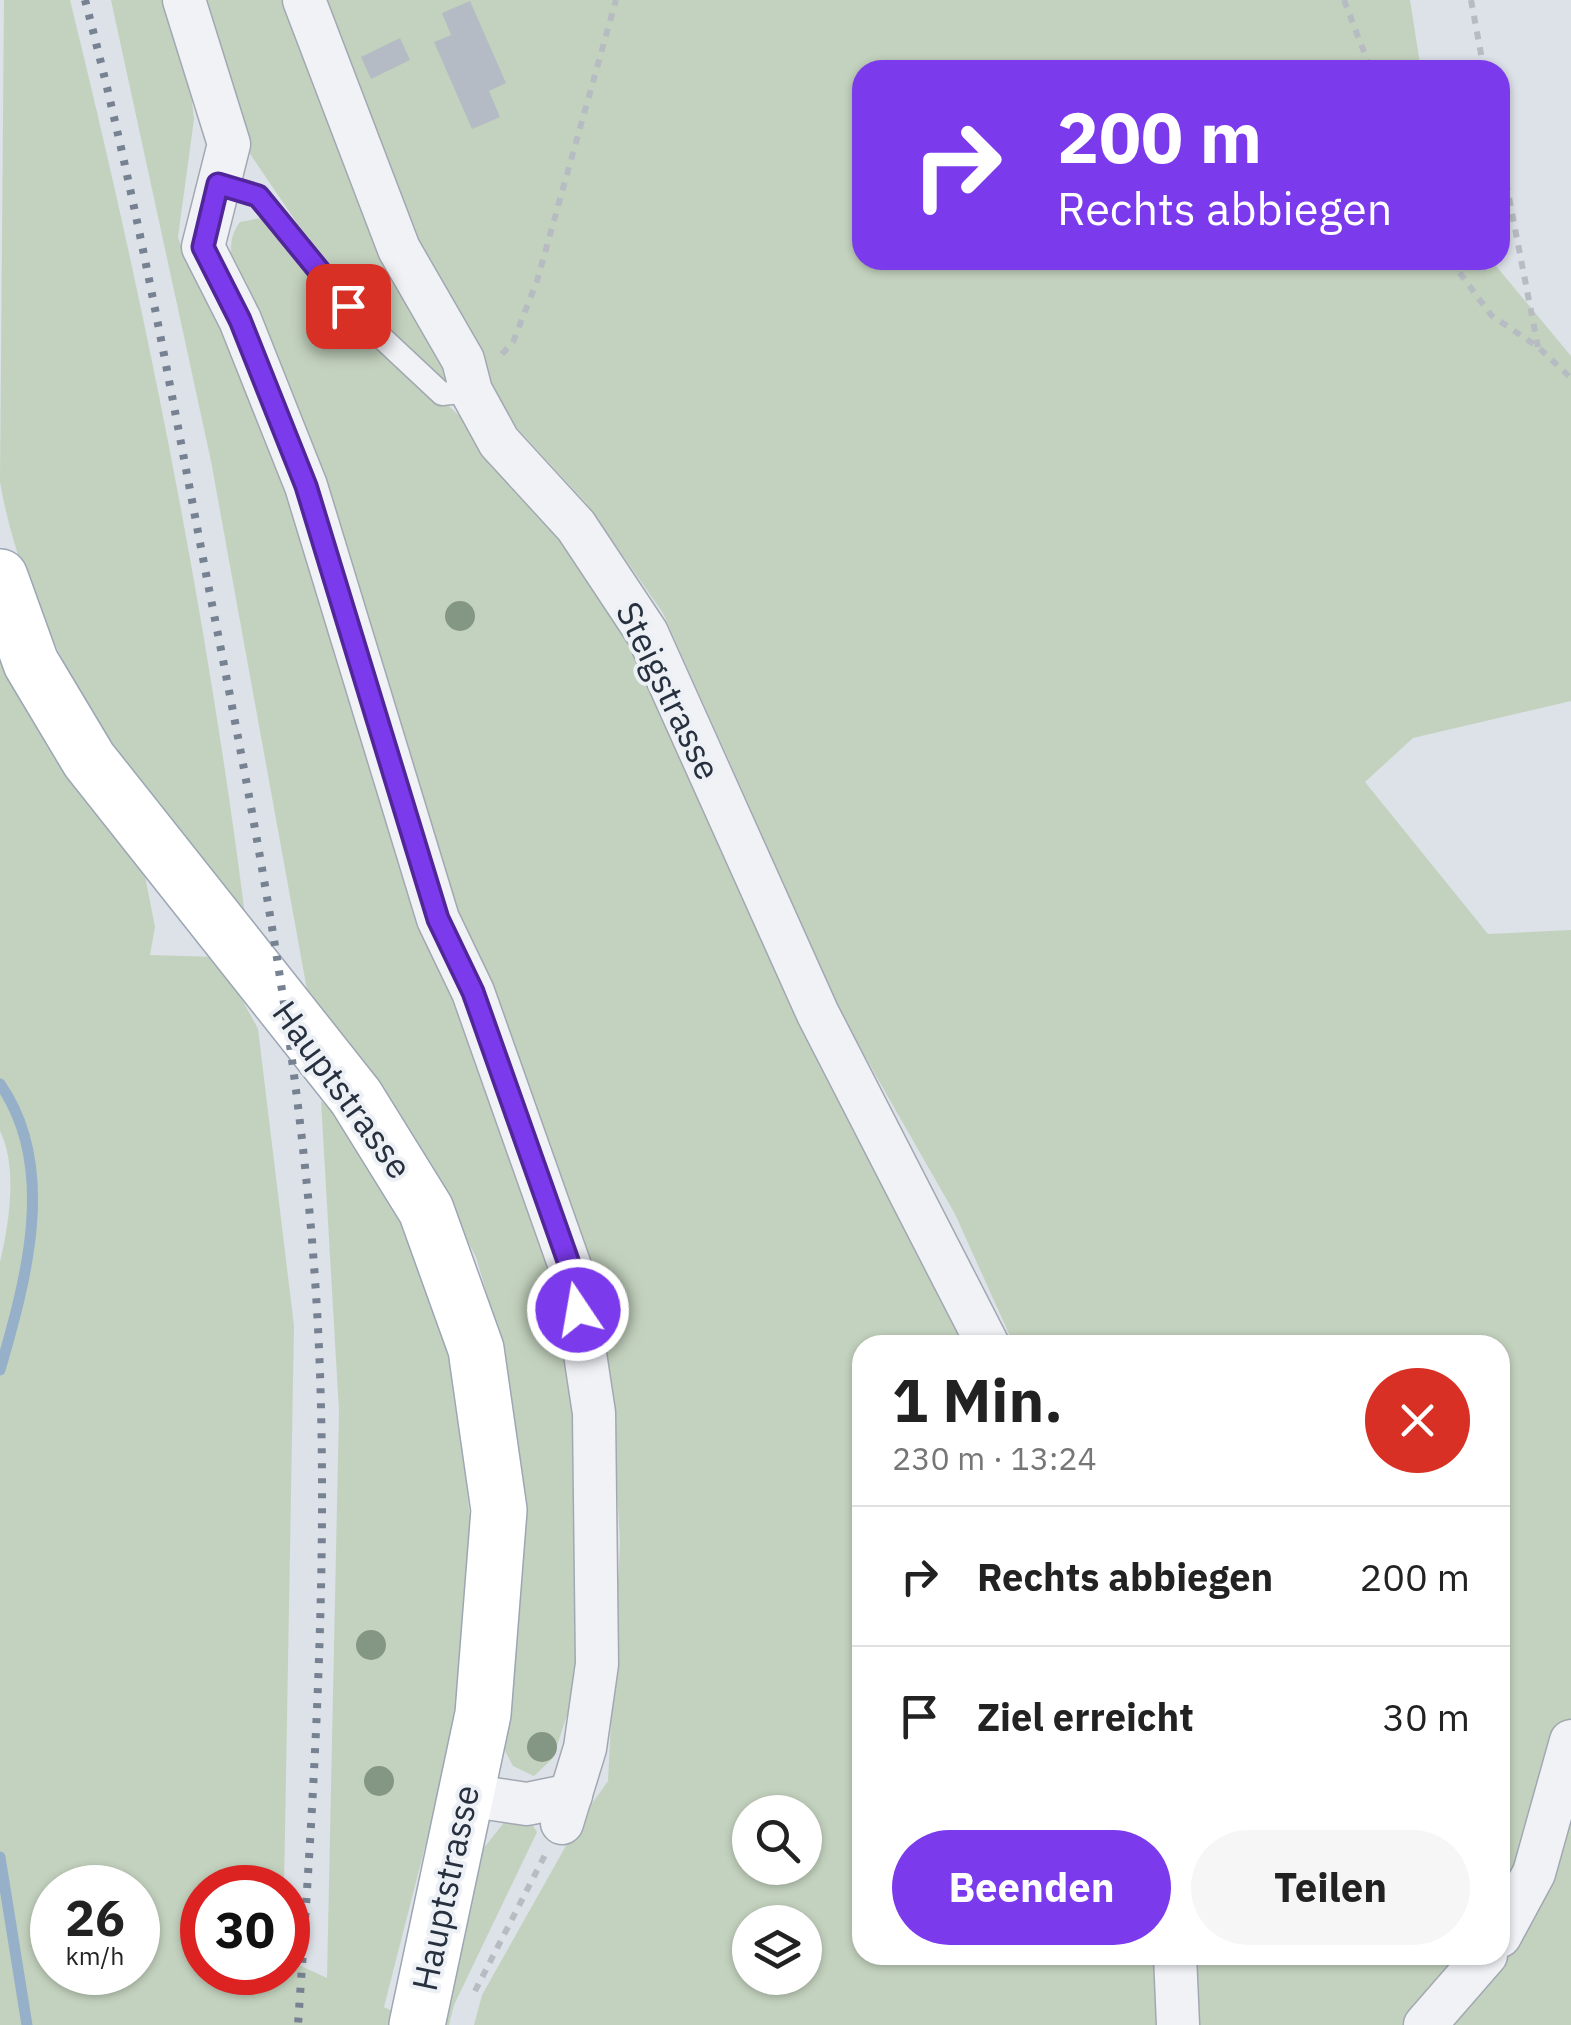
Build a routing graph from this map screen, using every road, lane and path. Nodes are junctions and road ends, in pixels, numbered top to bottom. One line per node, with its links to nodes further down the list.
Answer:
1 (184, 0): 8 (street)
2 (304, 0): 13 (street, Steigstrasse)
3 (616, 0): 13 (path)
4 (1344, 0): 6 (path)
5 (1470, 0): 7 (path)
6 (1366, 60)
7 (1482, 60)
8 (218, 184): 13 (lane); 18 (street)
9 (1510, 203): 11 (path)
10 (1458, 270): 11 (path)
11 (1538, 347): 12 (path)
12 (1571, 378)
13 (471, 392): 15 (street, Steigstrasse)
14 (0, 578): 17 (main road, Hauptstrasse)
15 (983, 1335)
16 (1571, 1741): 19 (street)
17 (466, 1794): 18 (street); 22 (main road, Hauptstrasse)
18 (567, 1809): 22 (path)
19 (1510, 1917)
20 (1175, 1965): 23 (street)
21 (1477, 1965): 24 (street)
22 (442, 2016)
23 (1178, 2025)
24 (1425, 2025)

